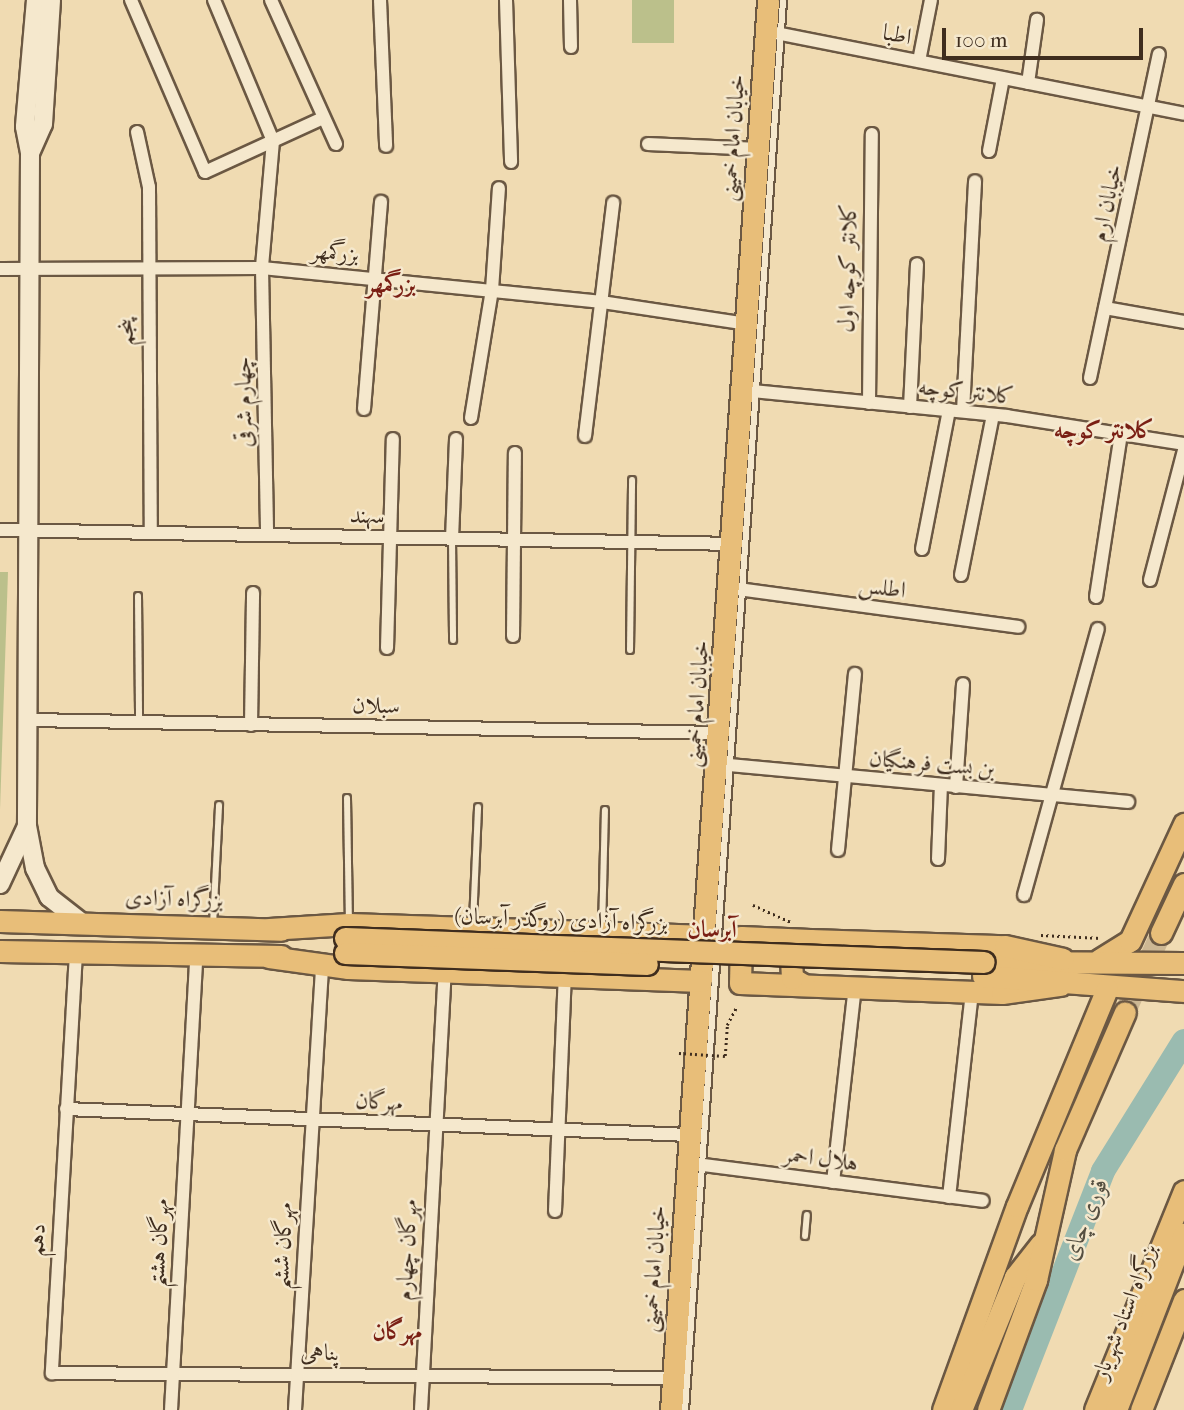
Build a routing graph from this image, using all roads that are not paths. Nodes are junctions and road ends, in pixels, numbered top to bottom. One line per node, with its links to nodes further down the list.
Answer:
1 (36, 0): 30 (main road)
2 (51, 0): 30 (main road)
3 (131, 0): 24 (street)
4 (214, 0): 24 (street)
5 (271, 0): 21 (street)
6 (380, 0): 27 (street)
7 (506, 0): 31 (street)
8 (570, 0): 14 (street)
9 (768, 0): 13 (main road, خیابان امام خمینی)
10 (783, 0): 13 (lane)
11 (931, 0): 16 (street)
12 (1037, 20): 18 (street)
13 (774, 33): 16 (street, اطبا); 28 (main road, خیابان امام خمینی); 48 (lane)
14 (571, 47)
15 (1159, 54): 19 (street, خیابان ارم)
16 (919, 61): 17 (street, اطبا)
17 (1003, 78): 18 (street, اطبا); 29 (street)
18 (1028, 83): 19 (street, اطبا)
19 (1150, 107): 20 (street, اطبا); 44 (street, خیابان ارم)
20 (1184, 114)
21 (321, 119): 24 (street); 25 (street)
22 (137, 132): 40 (street, پنجم)
23 (872, 134): 49 (street, کلانتر کوچه اول)
24 (273, 141): 38 (street, چهارم شرقی)
25 (336, 144)
26 (648, 144): 28 (street)
27 (386, 145)
28 (759, 149): 46 (main road, خیابان امام خمینی)
29 (989, 151)
30 (30, 153): 37 (main road)
31 (511, 162)
32 (975, 181): 53 (street)
33 (499, 188): 42 (street)
34 (381, 202): 41 (street)
35 (613, 203): 43 (street)
36 (917, 264): 50 (street)
37 (26, 268): 39 (street, بزرگمهر); 40 (street, بزرگمهر); 65 (main road)
38 (262, 268): 40 (street, بزرگمهر); 41 (street, بزرگمهر); 67 (street, چهارم شرقی)
39 (0, 269)
40 (146, 269): 66 (street, پنجم)
41 (374, 277): 42 (street, بزرگمهر); 51 (street)
42 (492, 290): 43 (street, بزرگمهر); 55 (street)
43 (602, 302): 46 (street, بزرگمهر); 57 (street)
44 (1105, 308): 45 (street); 47 (street, خیابان ارم)
45 (1184, 322)
46 (747, 324): 48 (main road, خیابان امام خمینی)
47 (1090, 378)
48 (749, 390): 49 (street, کلانتر کوچه); 72 (main road, خیابان امام خمینی); 76 (lane)
49 (869, 403): 50 (street, کلانتر کوچه)
50 (910, 407): 52 (street, کلانتر کوچه)
51 (364, 409)
52 (949, 410): 53 (street, کلانتر کوچه); 73 (street)
53 (963, 411): 54 (street, کلانتر کوچه)
54 (993, 415): 56 (street, کلانتر کوچه); 74 (street)
55 (471, 418)
56 (1121, 434): 60 (street, کلانتر کوچه); 79 (street)
57 (584, 436)
58 (393, 439): 68 (street)
59 (456, 439): 69 (street)
60 (1184, 444)
61 (1184, 450): 75 (street)
62 (515, 453): 70 (street)
63 (632, 480): 71 (lane)
64 (0, 530): 65 (street, سهند)
65 (30, 530): 66 (street, سهند); 88 (main road)
66 (151, 533): 67 (street, سهند)
67 (267, 535): 68 (street, سهند)
68 (390, 537): 69 (street, سهند); 84 (street)
69 (452, 539): 70 (street, سهند); 83 (lane)
70 (514, 540): 71 (street, سهند); 82 (street)
71 (632, 542): 72 (street, سهند); 85 (lane)
72 (733, 544): 76 (main road, خیابان امام خمینی)
73 (922, 548)
74 (961, 575)
75 (1150, 580)
76 (735, 589): 80 (street, اطلس); 91 (main road, خیابان امام خمینی); 92 (lane)
77 (253, 593): 90 (street)
78 (138, 596): 89 (lane)
79 (1096, 597)
80 (1018, 627)
81 (1098, 629): 96 (street)
82 (513, 636)
83 (453, 640)
84 (387, 648)
85 (630, 650)
86 (855, 674): 93 (street)
87 (964, 684): 95 (street)
88 (30, 720): 89 (street, سبلان); 103 (main road)
89 (139, 722): 90 (street, سبلان)
90 (251, 724): 91 (street, سبلان)
91 (721, 733): 92 (main road, خیابان امام خمینی)
92 (725, 765): 93 (street, بن بست فرهنگیان); 116 (main road, خیابان امام خمینی); 142 (lane)
93 (845, 777): 94 (street, بن بست فرهنگیان); 104 (street)
94 (941, 785): 95 (street, بن بست فرهنگیان); 105 (street)
95 (956, 787): 96 (street, بن بست فرهنگیان)
96 (1052, 795): 98 (street, بن بست فرهنگیان); 108 (street)
97 (348, 798): 117 (lane)
98 (1128, 802)
99 (219, 805): 111 (lane)
100 (478, 807): 112 (lane)
101 (605, 810): 114 (lane)
102 (1184, 824): 124 (main road)
103 (27, 826): 106 (main road); 110 (main road)
104 (838, 849)
105 (938, 859)
106 (0, 884)
107 (1184, 884): 115 (main road)
108 (1024, 895)
109 (0, 921): 110 (main road, بزرگراه آزادی)
110 (80, 921): 111 (main road, بزرگراه آزادی)
111 (213, 927): 117 (main road, بزرگراه آزادی)
112 (473, 928): 113 (main road); 117 (main road)
113 (543, 930): 114 (main road); 128 (main road)
114 (601, 932): 116 (main road)
115 (1161, 933)
116 (708, 936): 130 (main road, خیابان امام خمینی)
117 (346, 938): 122 (main road); 129 (main road, بزرگراه آزادی (روگذر آبرسان), bridge)
118 (810, 940): 123 (main road); 131 (main road); 131 (main road)
119 (0, 951): 120 (main road)
120 (76, 953): 121 (main road); 136 (street, دهم)
121 (196, 957): 122 (main road); 137 (street, مهرگان هشتم)
122 (269, 957): 125 (main road)
123 (1063, 959): 124 (main road); 129 (main road)
124 (1098, 960): 126 (main road)
125 (322, 964): 127 (main road); 138 (street, مهرگان ششم)
126 (1174, 964)
127 (445, 972): 128 (main road); 139 (street, مهرگان چهارم)
128 (554, 976): 130 (main road); 140 (street)
129 (980, 977): 132 (main road); 133 (main road); 145 (street)
130 (701, 981): 141 (main road, خیابان امام خمینی)
131 (804, 985): 132 (main road)
132 (855, 987): 143 (street)
133 (1107, 989): 134 (main road); 163 (main road)
134 (1184, 991)
135 (1125, 1012): 151 (main road)
136 (66, 1109): 137 (street, مهرگان); 154 (street, دهم)
137 (187, 1116): 138 (street, مهرگان); 153 (street, مهرگان هشتم)
138 (312, 1120): 139 (street, مهرگان); 155 (street, مهرگان ششم)
139 (434, 1126): 140 (street, مهرگان); 156 (street, مهرگان چهارم)
140 (555, 1130): 141 (street, مهرگان); 147 (street)
141 (689, 1135): 142 (main road, خیابان امام خمینی)
142 (697, 1164): 143 (street, هلال احمر); 157 (main road, خیابان امام خمینی); 162 (lane)
143 (833, 1182): 145 (street, هلال احمر)
144 (1184, 1191): 166 (main road)
145 (949, 1198): 146 (street, هلال احمر)
146 (983, 1202)
147 (555, 1211)
148 (807, 1215): 150 (lane)
149 (1184, 1234): 167 (main road, بزرگراه استاد شهریار)
150 (805, 1237)
151 (1042, 1243): 164 (main road); 165 (main road)
152 (1184, 1300): 168 (main road)
153 (173, 1372): 154 (street, پناهی); 155 (street, پناهی); 158 (street, مهرگان هشتم)
154 (52, 1373)
155 (297, 1374): 156 (street, پناهی); 159 (street, مهرگان ششم)
156 (421, 1375): 157 (street, پناهی); 160 (street, مهرگان چهارم)
157 (673, 1378): 161 (main road, خیابان امام خمینی)
158 (172, 1410)
159 (295, 1410)
160 (421, 1410)
161 (671, 1410)
162 (685, 1410)
163 (943, 1410)
164 (961, 1410)
165 (988, 1410)
166 (1095, 1410)
167 (1116, 1410)
168 (1142, 1410)

